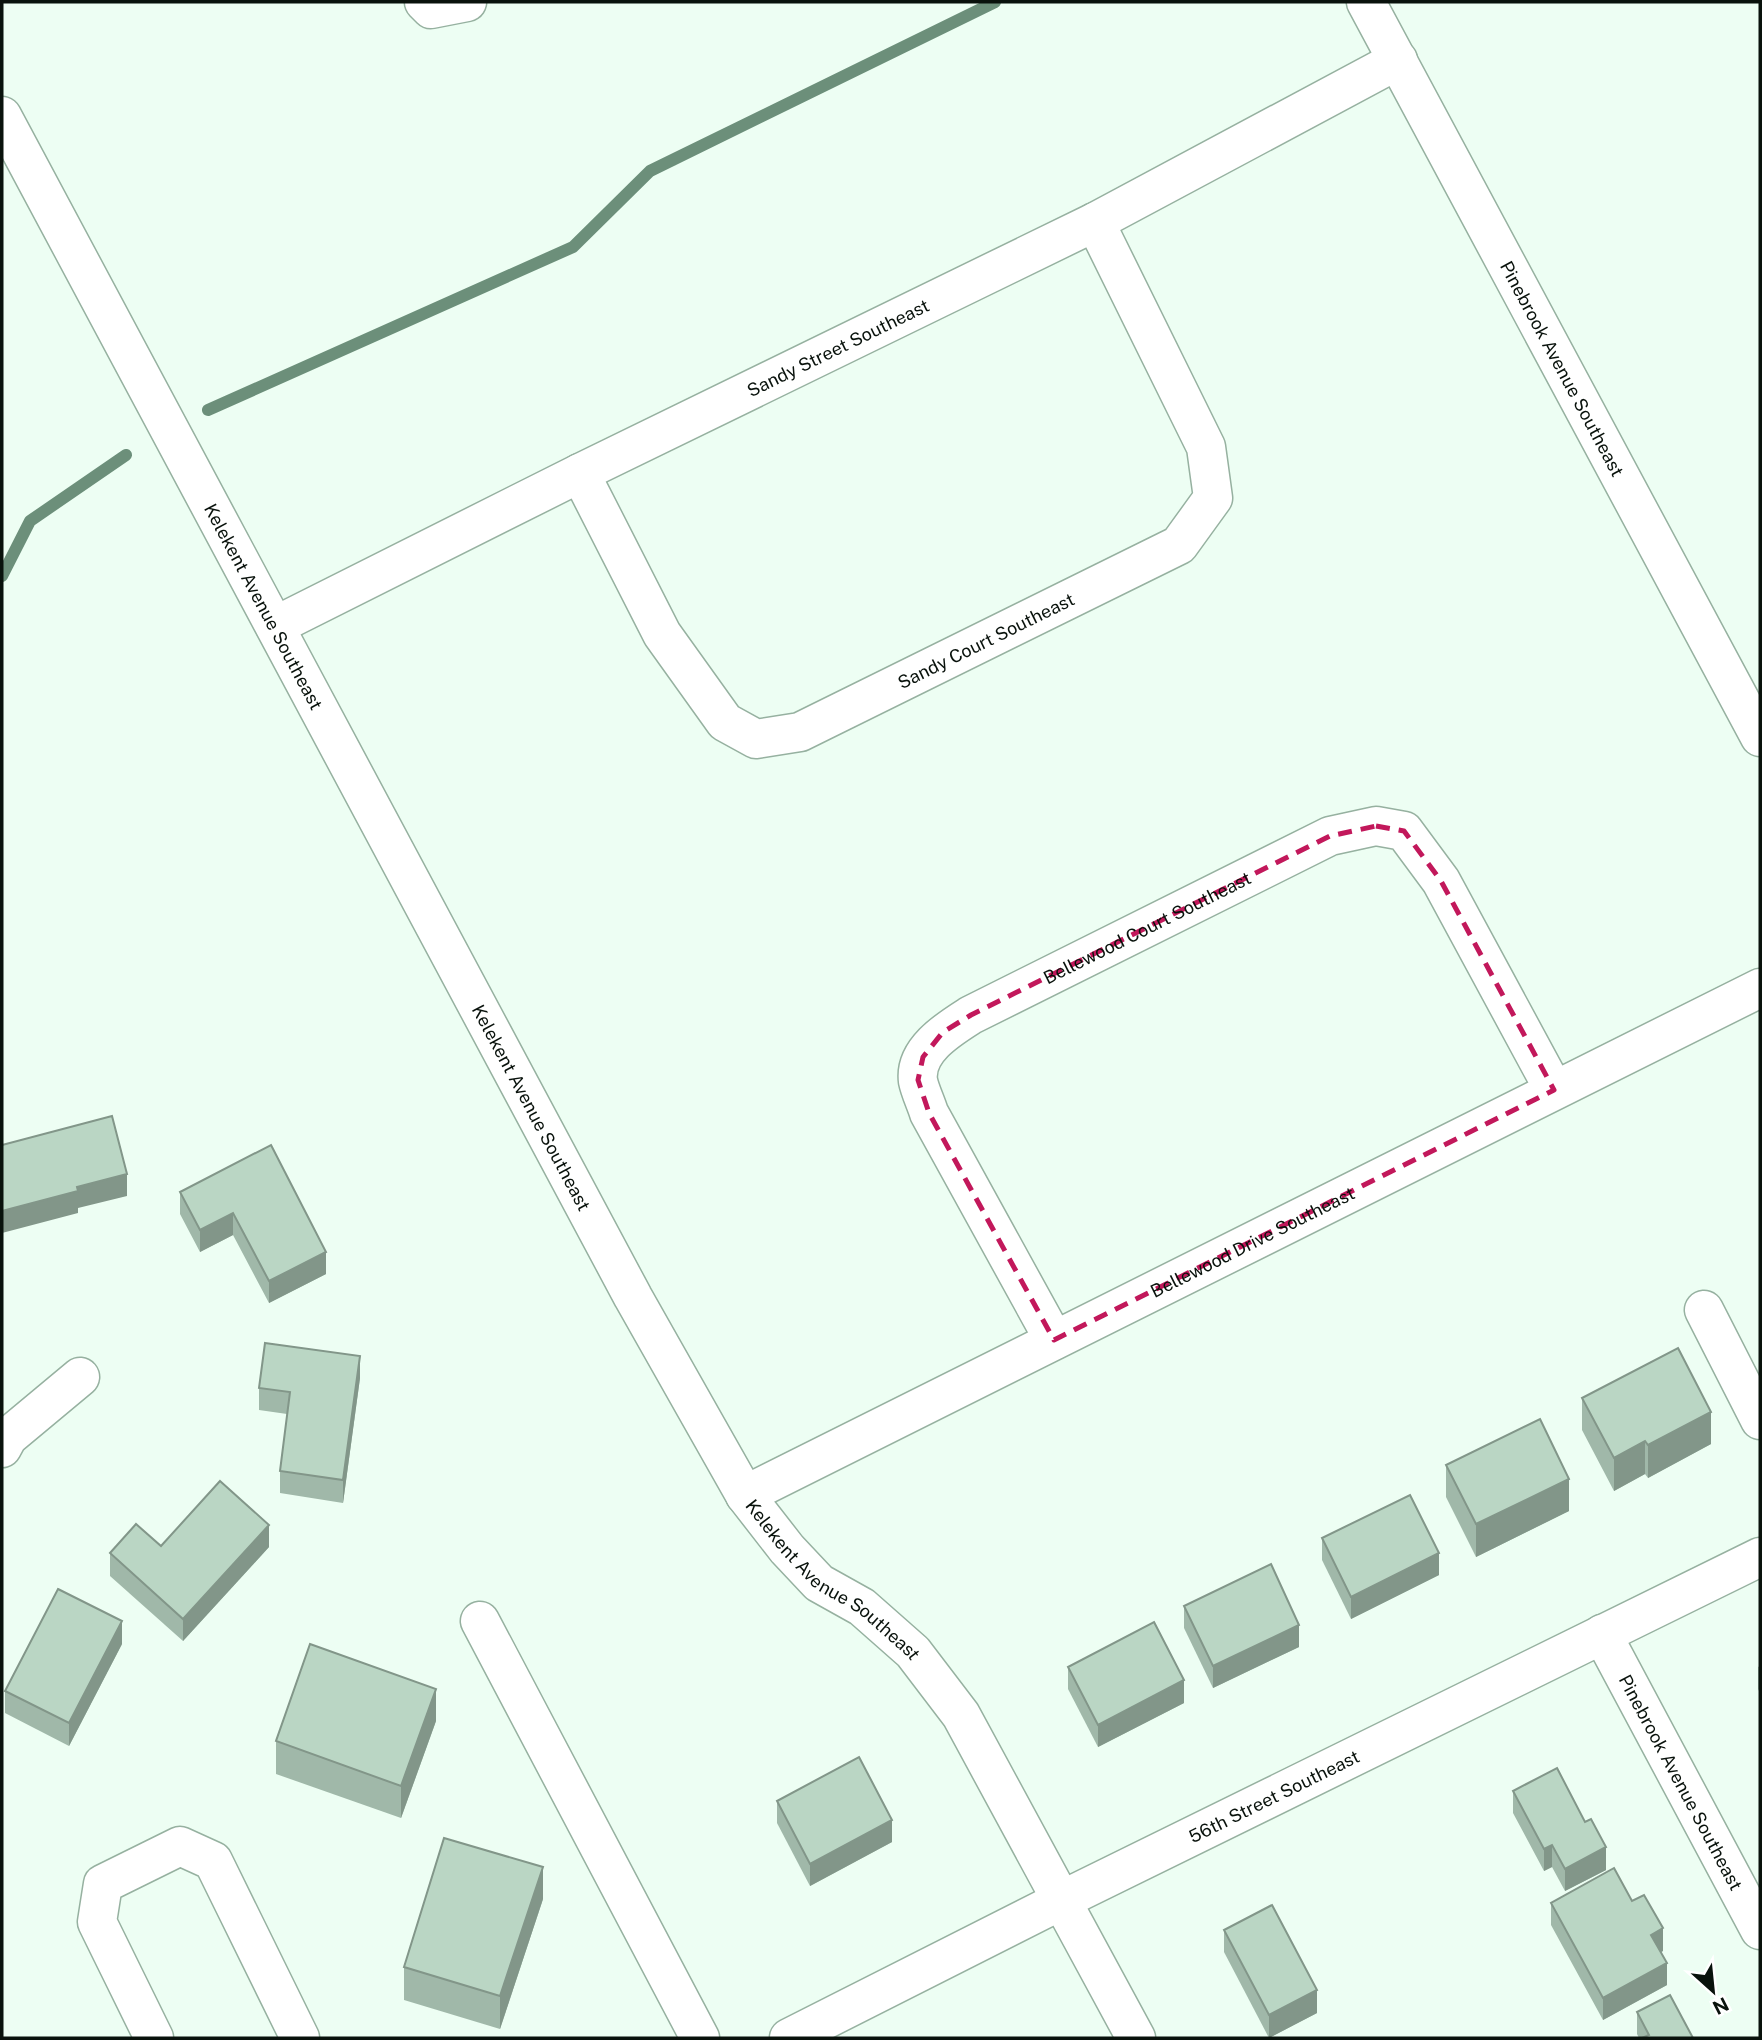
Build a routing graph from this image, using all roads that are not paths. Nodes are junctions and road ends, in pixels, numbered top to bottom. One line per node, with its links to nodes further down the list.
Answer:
1 (424, 2): 2 (street)
2 (467, 2)
3 (1366, 2): 4 (street, Pinebrook Avenue Southeast)
4 (1398, 60): 6 (street, Sandy Street Southeast); 9 (street, Pinebrook Avenue Southeast)
5 (2, 116): 8 (street, Kelekent Avenue Southeast)
6 (1095, 222): 7 (street, Sandy Street Southeast); 7 (street, Sandy Court Southeast)
7 (580, 473): 8 (street, Sandy Street Southeast)
8 (275, 626): 17 (street, Kelekent Avenue Southeast)
9 (1760, 737)
10 (1760, 988): 11 (street, Bellewood Drive Southeast)
11 (1554, 1090): 13 (street, Bellewood Drive Southeast); 13 (street, Bellewood Court Southeast)
12 (1704, 1310): 15 (street)
13 (1054, 1340): 17 (street, Bellewood Drive Southeast)
14 (80, 1377): 16 (street)
15 (1760, 1420)
16 (2, 1447)
17 (746, 1494): 21 (street, Kelekent Avenue Southeast)
18 (1760, 1557): 20 (street, 56th Street Southeast)
19 (480, 1621): 25 (street)
20 (1602, 1634): 21 (street, 56th Street Southeast); 22 (street, Pinebrook Avenue Southeast)
21 (1062, 1900): 26 (street, 56th Street Southeast); 27 (street, Kelekent Avenue Southeast)
22 (1760, 1930)
23 (155, 2038): 24 (street)
24 (300, 2038)
25 (700, 2038)
26 (789, 2038)
27 (1136, 2038)

